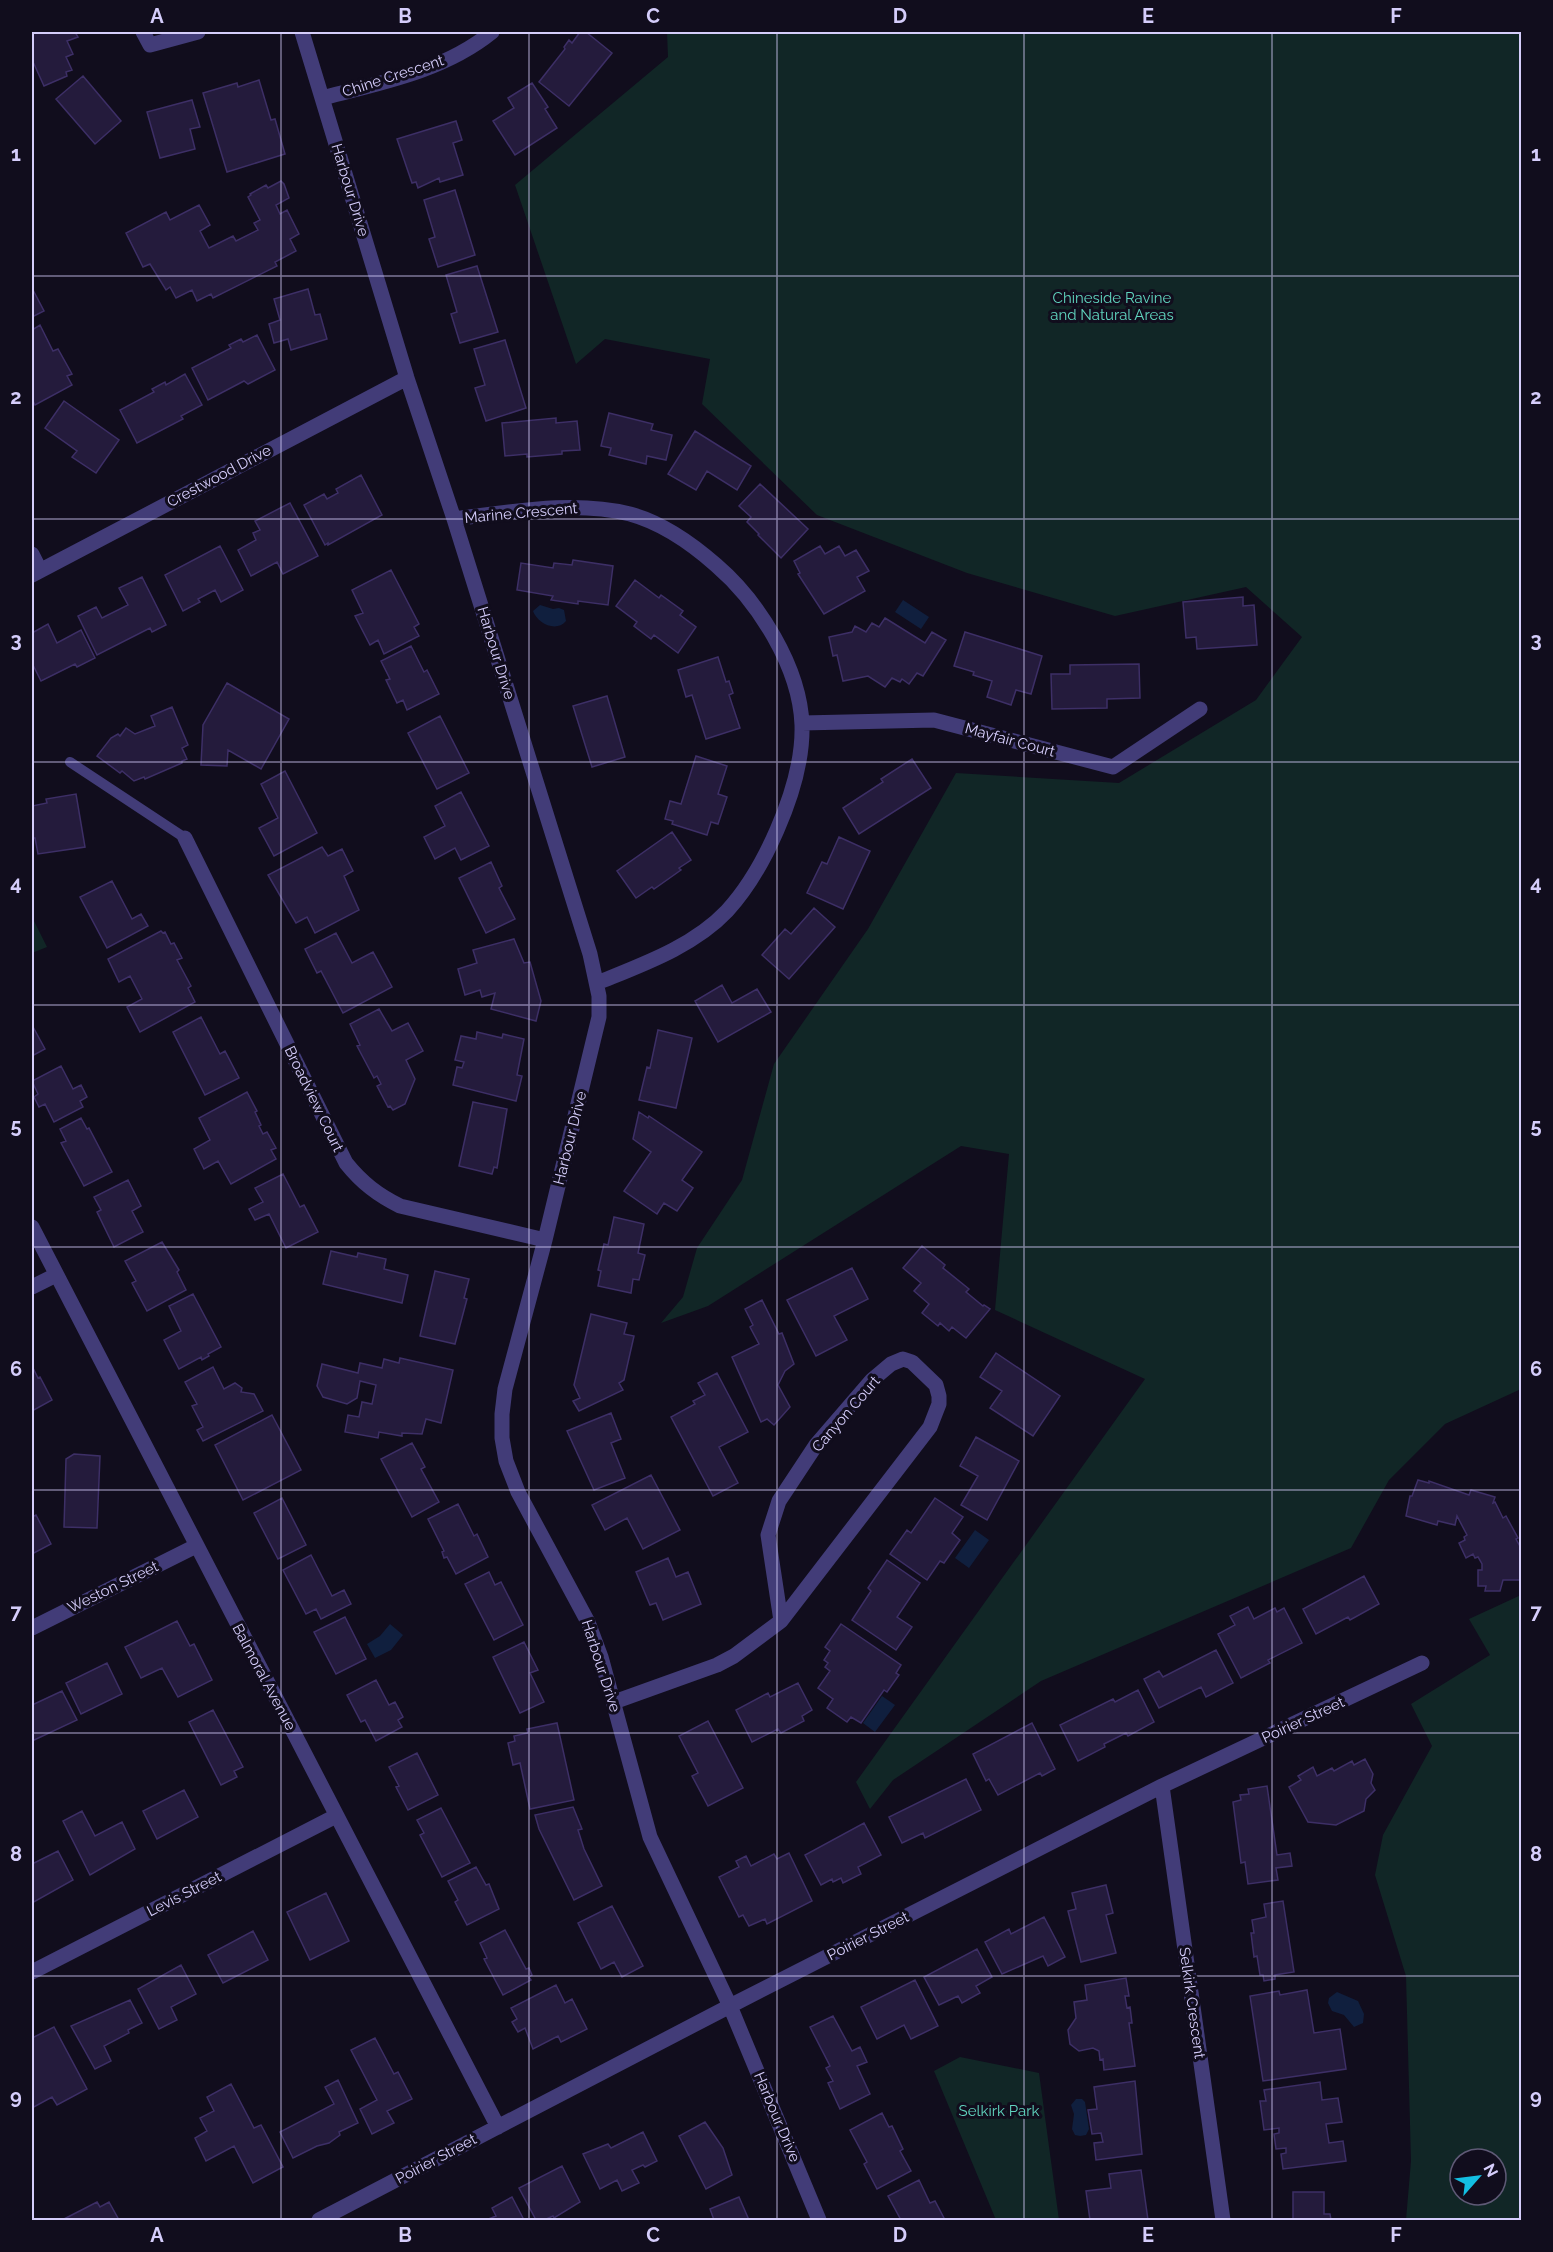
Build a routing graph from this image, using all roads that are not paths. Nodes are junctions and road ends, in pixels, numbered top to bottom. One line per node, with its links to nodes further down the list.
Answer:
1 (143, 32): 2 (street)
2 (198, 32)
3 (302, 32): 5 (street, Harbour Drive)
4 (492, 32): 5 (street, Chine Crescent)
5 (322, 98): 6 (street, Harbour Drive)
6 (406, 378): 7 (street, Harbour Drive); 9 (street, Crestwood Drive)
7 (454, 519): 11 (street, Marine Crescent); 14 (street, Harbour Drive)
8 (32, 554): 9 (street)
9 (36, 573)
10 (1200, 709): 11 (street, Mayfair Court)
11 (802, 723): 14 (street, Marine Crescent)
12 (70, 762): 13 (lane)
13 (184, 838): 16 (street, Broadview Court)
14 (597, 983): 16 (street, Harbour Drive)
15 (32, 1227): 17 (street, Balmoral Avenue)
16 (545, 1240): 23 (street, Harbour Drive)
17 (57, 1275): 18 (street); 19 (street, Balmoral Avenue)
18 (32, 1287)
19 (196, 1546): 21 (street, Weston Street); 25 (street, Balmoral Avenue)
20 (781, 1621): 20 (street, Canyon Court); 23 (street, Canyon Court)
21 (32, 1628)
22 (1422, 1663): 24 (street, Poirier Street)
23 (614, 1702): 27 (street, Harbour Drive)
24 (1162, 1786): 27 (street, Poirier Street); 31 (street, Selkirk Crescent)
25 (336, 1816): 26 (street, Levis Street); 28 (street, Balmoral Avenue)
26 (32, 1972)
27 (730, 2006): 28 (street, Poirier Street); 30 (street, Harbour Drive)
28 (498, 2127): 29 (street, Poirier Street)
29 (319, 2220)
30 (819, 2220)
31 (1223, 2220)

